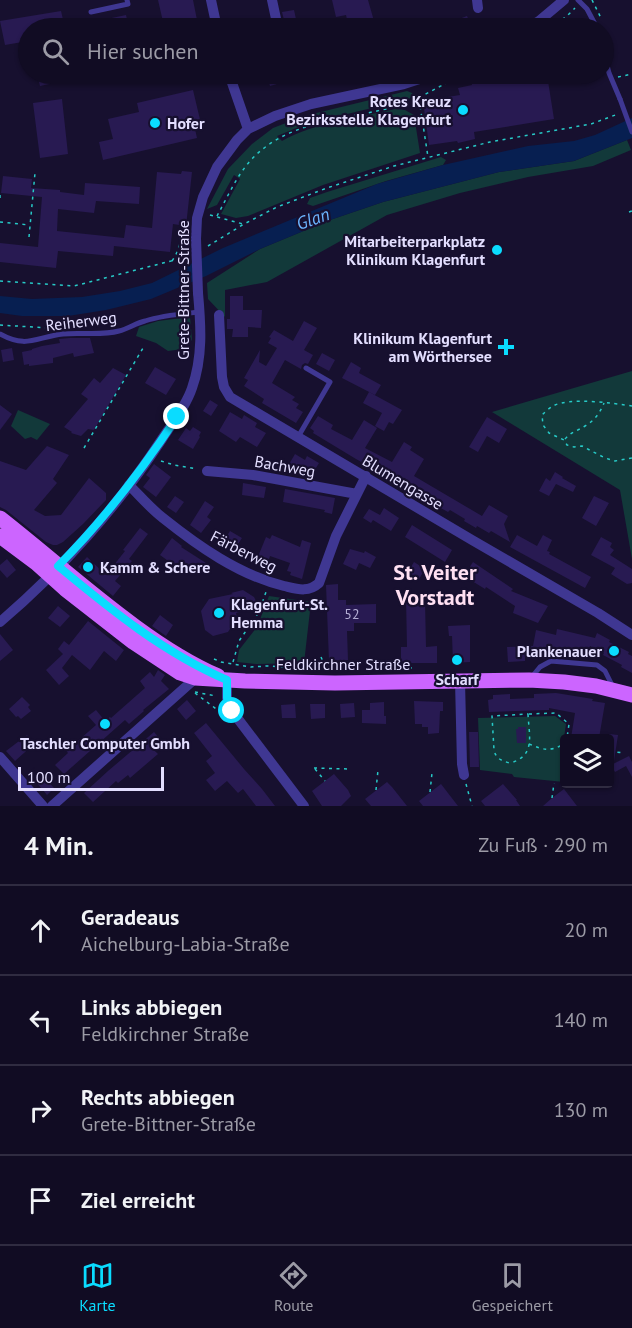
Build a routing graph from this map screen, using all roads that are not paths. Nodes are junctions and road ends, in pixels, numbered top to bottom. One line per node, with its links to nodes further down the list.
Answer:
1 (127, 0): 6 (lane)
2 (211, 0): 7 (street)
3 (272, 0): 8 (street)
4 (564, 0): 9 (street)
5 (579, 1): 10 (lane)
6 (91, 12)
7 (215, 18)
8 (276, 18)
9 (543, 18)
10 (592, 18)
11 (232, 84): 14 (street)
12 (404, 84): 14 (street, Grete-Bittner-Straße)
13 (614, 84): 15 (lane, bridge)
14 (248, 129): 16 (street, Grete-Bittner-Straße, bridge)
15 (632, 132)
16 (200, 312): 18 (lane, Reiherweg); 23 (street, Grete-Bittner-Straße)
17 (219, 315): 20 (street, Blumengasse)
18 (0, 334)
19 (306, 368): 20 (lane)
20 (298, 437): 22 (street, Blumengasse)
21 (207, 471): 24 (street, Bachweg)
22 (366, 476): 24 (street, Färberweg); 29 (street, Blumengasse)
23 (129, 485): 24 (street, Färberweg); 27 (street, Grete-Bittner-Straße)
24 (357, 494)
25 (0, 518): 27 (main road, Feldkirchner Straße)
26 (0, 536): 27 (main road, Feldkirchner Straße)
27 (54, 571): 28 (street, Grete-Bittner-Straße); 30 (main road, Feldkirchner Straße)
28 (0, 622)
29 (632, 635)
30 (198, 680): 31 (main road, Feldkirchner Straße); 39 (street)
31 (227, 680): 33 (main road, Feldkirchner Straße); 40 (street)
32 (529, 680): 33 (main road, Feldkirchner Straße); 34 (main road, Feldkirchner Straße); 34 (lane)
33 (460, 681): 37 (street)
34 (615, 691): 35 (main road, Feldkirchner Straße)
35 (632, 695)
36 (0, 757): 38 (street)
37 (464, 774)
38 (43, 806)
39 (52, 806)
40 (304, 806)

